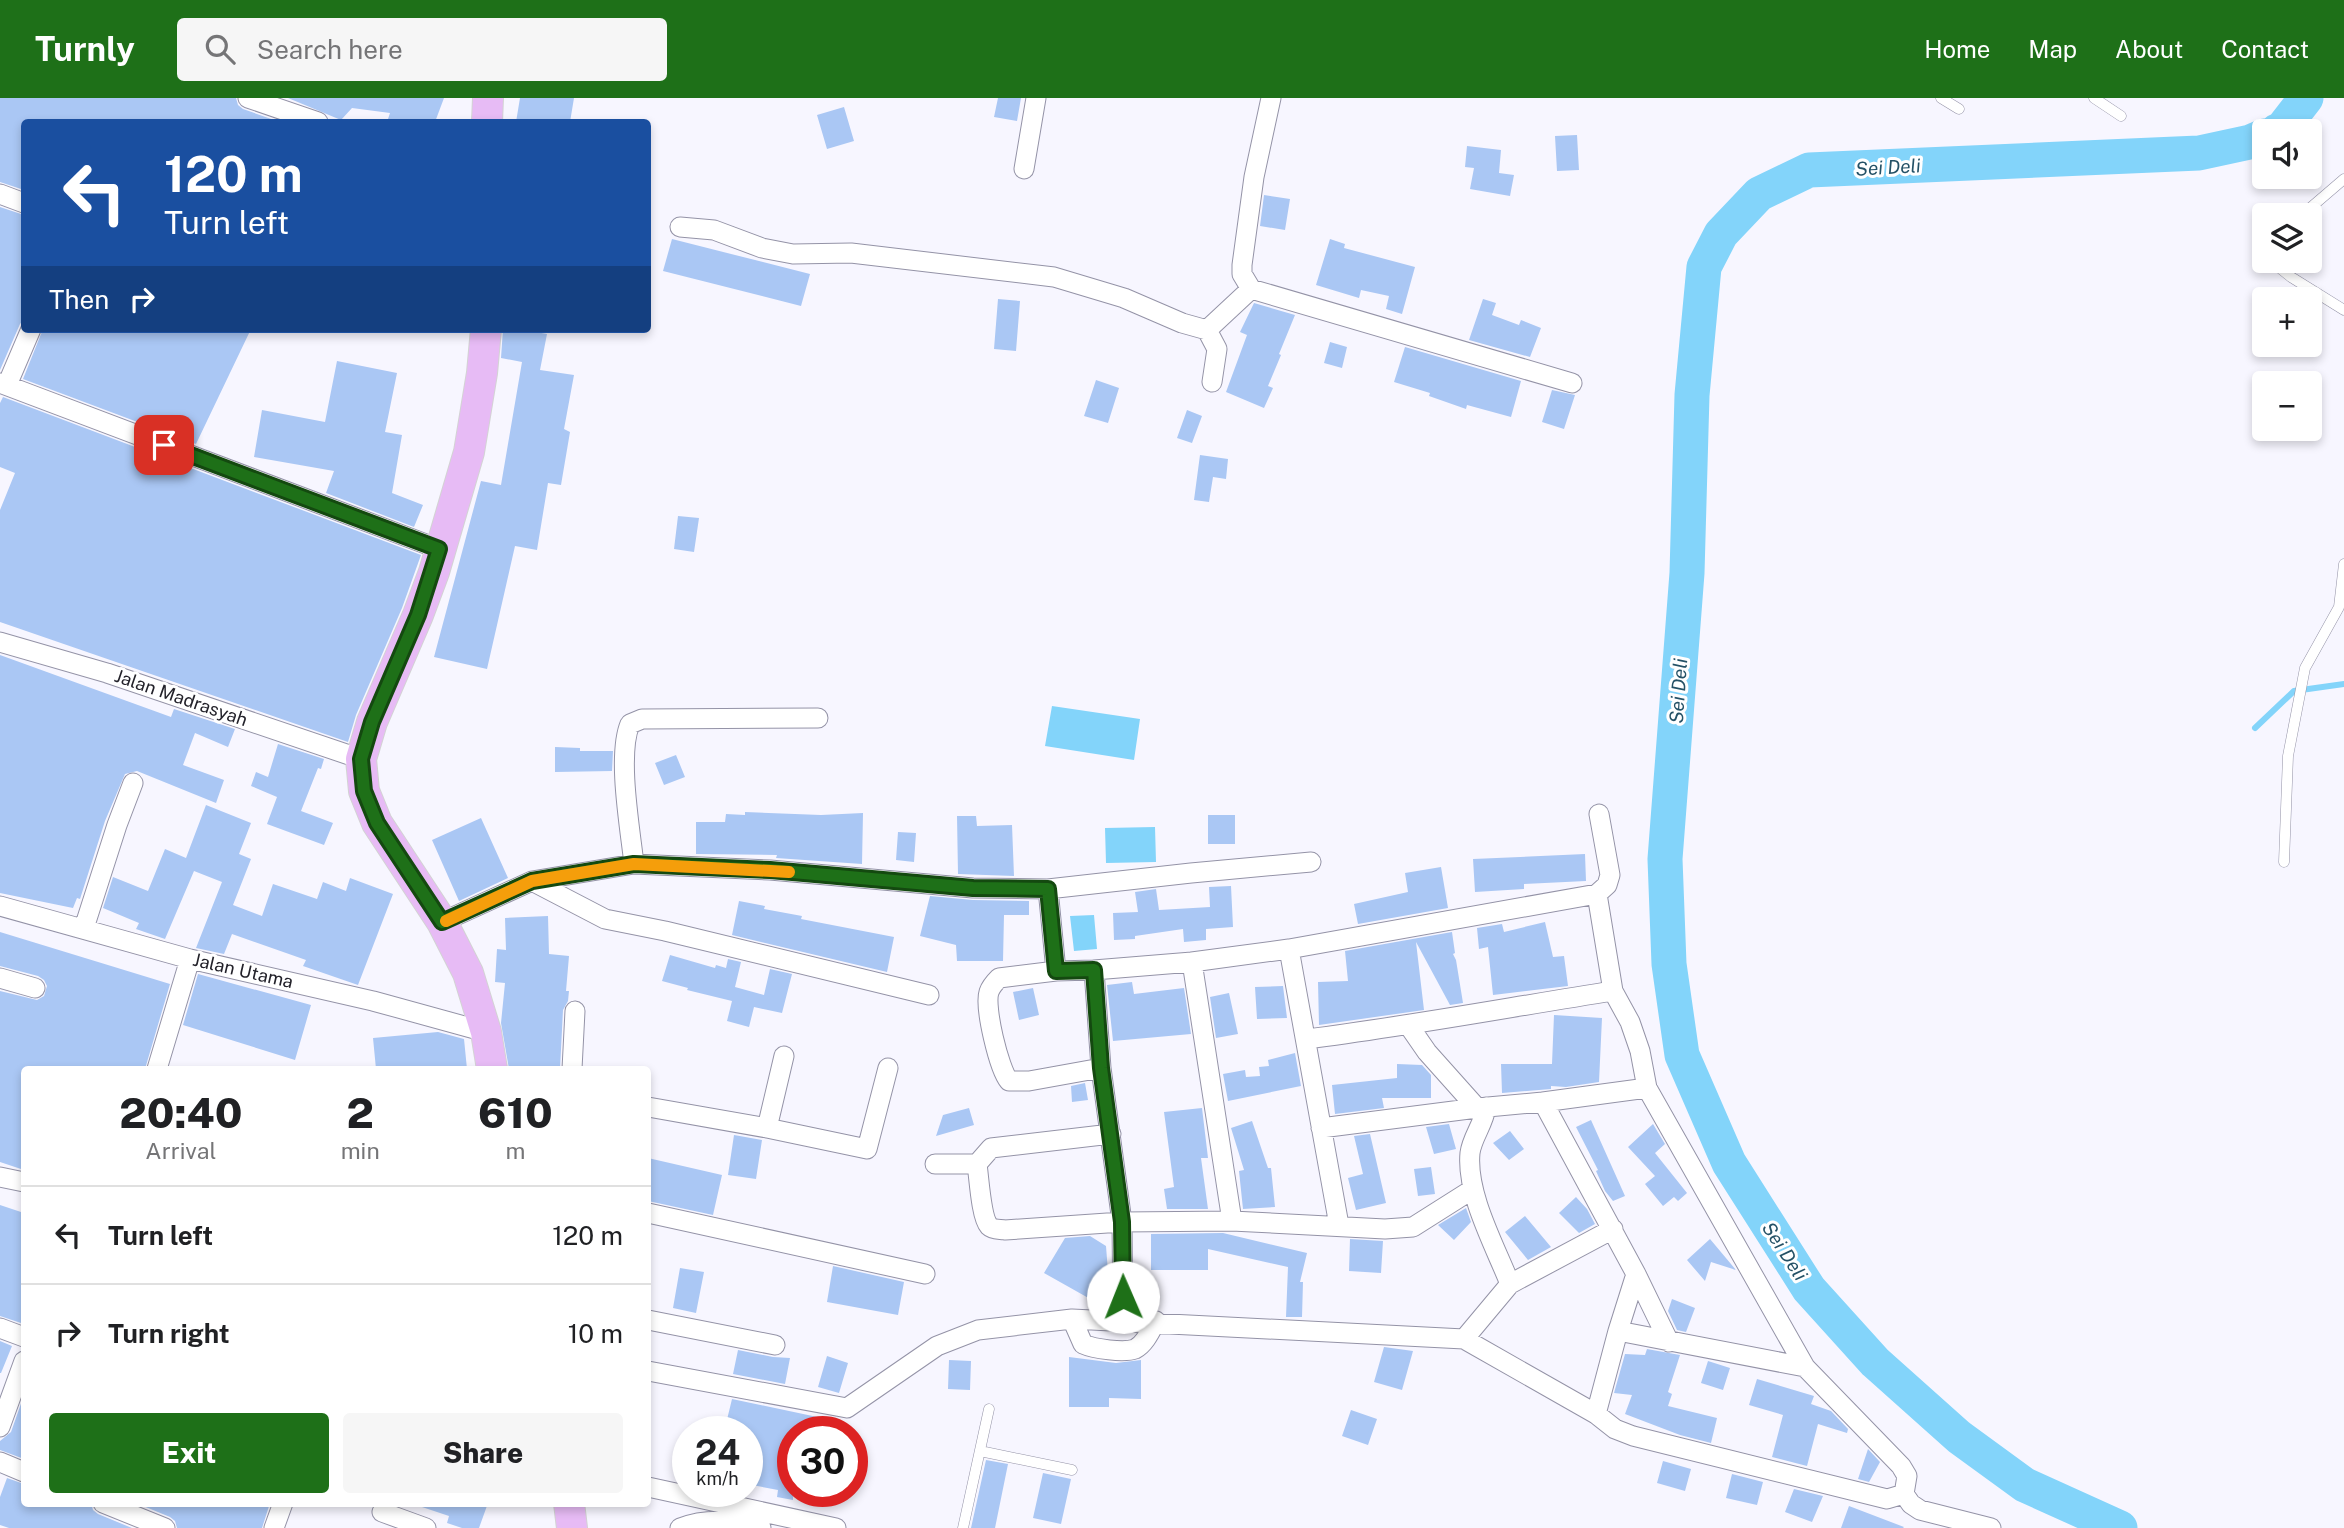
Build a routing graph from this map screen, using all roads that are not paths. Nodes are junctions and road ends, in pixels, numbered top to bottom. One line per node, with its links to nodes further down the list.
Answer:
1 (248, 98): 9 (street)
2 (488, 98): 10 (main road)
3 (1036, 98): 11 (street)
4 (1271, 98): 18 (street)
5 (1941, 98): 7 (lane)
6 (2094, 98): 8 (lane)
7 (1959, 109)
8 (2121, 116)
9 (309, 119)
10 (487, 119)
11 (1024, 169)
12 (2344, 179): 15 (lane)
13 (0, 194): 14 (street)
14 (21, 202)
15 (2316, 203)
16 (680, 227): 20 (street)
17 (2286, 273): 19 (lane)
18 (1251, 289): 20 (street); 24 (street)
19 (2344, 310)
20 (1207, 330): 23 (street)
21 (29, 333): 25 (street)
22 (486, 333): 26 (main road)
23 (1212, 382)
24 (1572, 383)
25 (4, 384): 26 (street)
26 (439, 549): 30 (main road)
27 (2344, 564): 34 (lane)
28 (0, 642): 30 (street, Jalan Madrasyah)
29 (818, 718): 35 (street)
30 (361, 759): 40 (main road)
31 (133, 783): 41 (street)
32 (1599, 814): 38 (street)
33 (1311, 862): 37 (street)
34 (2284, 862)
35 (634, 864): 36 (street); 37 (street)
36 (532, 881): 40 (street); 50 (street)
37 (1048, 889): 46 (street)
38 (1597, 894): 42 (street); 49 (street)
39 (0, 906): 41 (street, Jalan Utama)
40 (442, 922): 53 (main road)
41 (84, 928): 43 (street, Jalan Utama)
42 (1289, 949): 44 (street); 54 (street)
43 (190, 959): 53 (street, Jalan Utama); 56 (street)
44 (1192, 962): 45 (street); 74 (street)
45 (1094, 970): 46 (street); 60 (street)
46 (1056, 971): 60 (street)
47 (0, 978): 48 (street)
48 (35, 988)
49 (1613, 990): 52 (street); 61 (street)
50 (929, 995)
51 (575, 1012): 58 (street)
52 (1409, 1026): 54 (street); 63 (street)
53 (486, 1032): 57 (main road)
54 (1307, 1039): 66 (street)
55 (784, 1056): 65 (street)
56 (158, 1066)
57 (492, 1066)
58 (572, 1066)
59 (888, 1068): 65 (street)
60 (1101, 1068): 67 (street)
61 (1647, 1088): 62 (street); 91 (street)
62 (1543, 1102): 63 (street); 77 (street)
63 (1482, 1107): 66 (street); 72 (street)
64 (651, 1108): 65 (street)
65 (767, 1128)
66 (1321, 1128): 76 (street)
67 (1111, 1134): 69 (street); 75 (street)
68 (935, 1164): 69 (street)
69 (977, 1164): 75 (street)
70 (0, 1177): 71 (street)
71 (21, 1181)
72 (1473, 1189): 76 (street); 80 (street)
73 (651, 1214): 78 (street)
74 (1232, 1221): 75 (street); 76 (street)
75 (1122, 1222): 84 (street)
76 (1339, 1225)
77 (1613, 1229): 79 (street); 80 (street)
78 (925, 1274)
79 (1636, 1274): 86 (street); 89 (street)
80 (1510, 1284): 88 (street)
81 (1072, 1319): 83 (street); 84 (street); 93 (street)
82 (651, 1321): 90 (street)
83 (1156, 1321): 84 (street); 88 (street)
84 (1123, 1322)
85 (0, 1328): 87 (street)
86 (1618, 1331): 89 (street); 95 (street)
87 (21, 1336)
88 (1464, 1339): 95 (street)
89 (1669, 1342): 91 (street)
90 (775, 1345)
91 (1805, 1367): 102 (street)
92 (21, 1369): 96 (street)
93 (651, 1372)
94 (989, 1409): 97 (lane)
95 (1597, 1414): 102 (street)
96 (0, 1427)
97 (980, 1451): 99 (lane); 114 (lane)
98 (1, 1465): 100 (street)
99 (1072, 1470)
100 (21, 1471)
101 (651, 1488): 113 (street)
102 (1904, 1494): 115 (street)
103 (113, 1507): 107 (street)
104 (282, 1507): 108 (street)
105 (569, 1507): 110 (main road)
106 (382, 1512): 109 (street)
107 (165, 1528)
108 (274, 1528)
109 (426, 1528)
110 (572, 1528)
111 (680, 1528): 112 (street)
112 (761, 1528)
113 (836, 1528)
114 (963, 1528)
115 (1991, 1528)

